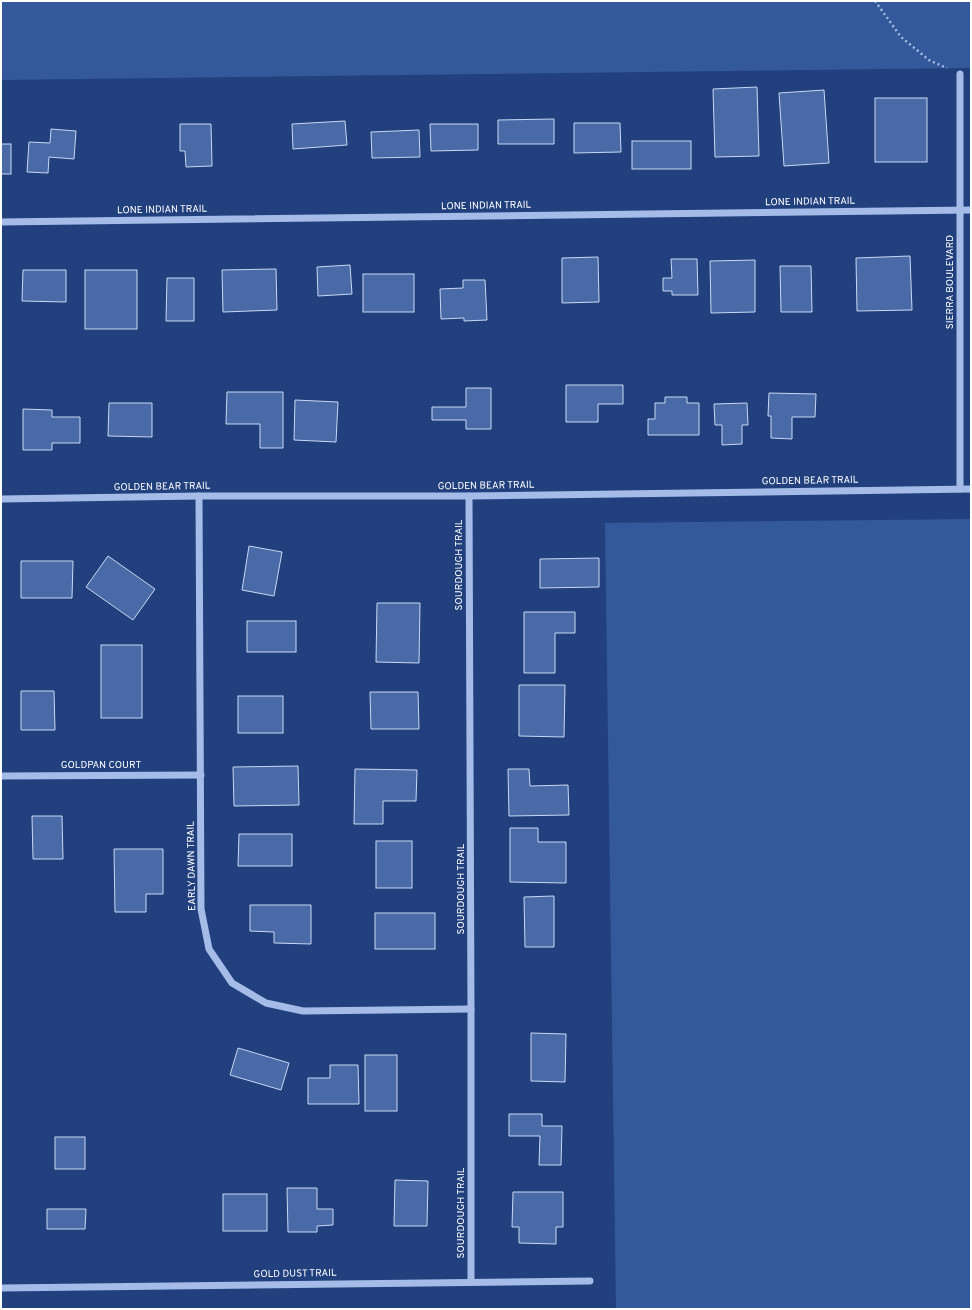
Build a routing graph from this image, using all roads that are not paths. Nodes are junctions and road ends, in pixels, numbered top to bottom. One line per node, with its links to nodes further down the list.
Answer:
1 (960, 74): 2 (street, SIERRA BOULEVARD)
2 (960, 210): 3 (street, LONE INDIAN TRAIL); 4 (street, LONE INDIAN TRAIL); 5 (street, SIERRA BOULEVARD)
3 (971, 210)
4 (1, 222)
5 (960, 489): 6 (street, GOLDEN BEAR TRAIL); 8 (street, GOLDEN BEAR TRAIL)
6 (971, 489)
7 (199, 496): 8 (street, GOLDEN BEAR TRAIL); 9 (street, GOLDEN BEAR TRAIL); 10 (street, EARLY DAWN TRAIL)
8 (469, 496): 12 (street, SOURDOUGH TRAIL)
9 (1, 499)
10 (201, 775): 11 (street, GOLDPAN COURT); 12 (street, EARLY DAWN TRAIL)
11 (1, 776)
12 (471, 1010): 14 (street, SOURDOUGH TRAIL)
13 (590, 1281): 14 (street, GOLD DUST TRAIL)
14 (471, 1282): 15 (street, GOLD DUST TRAIL)
15 (1, 1288)

